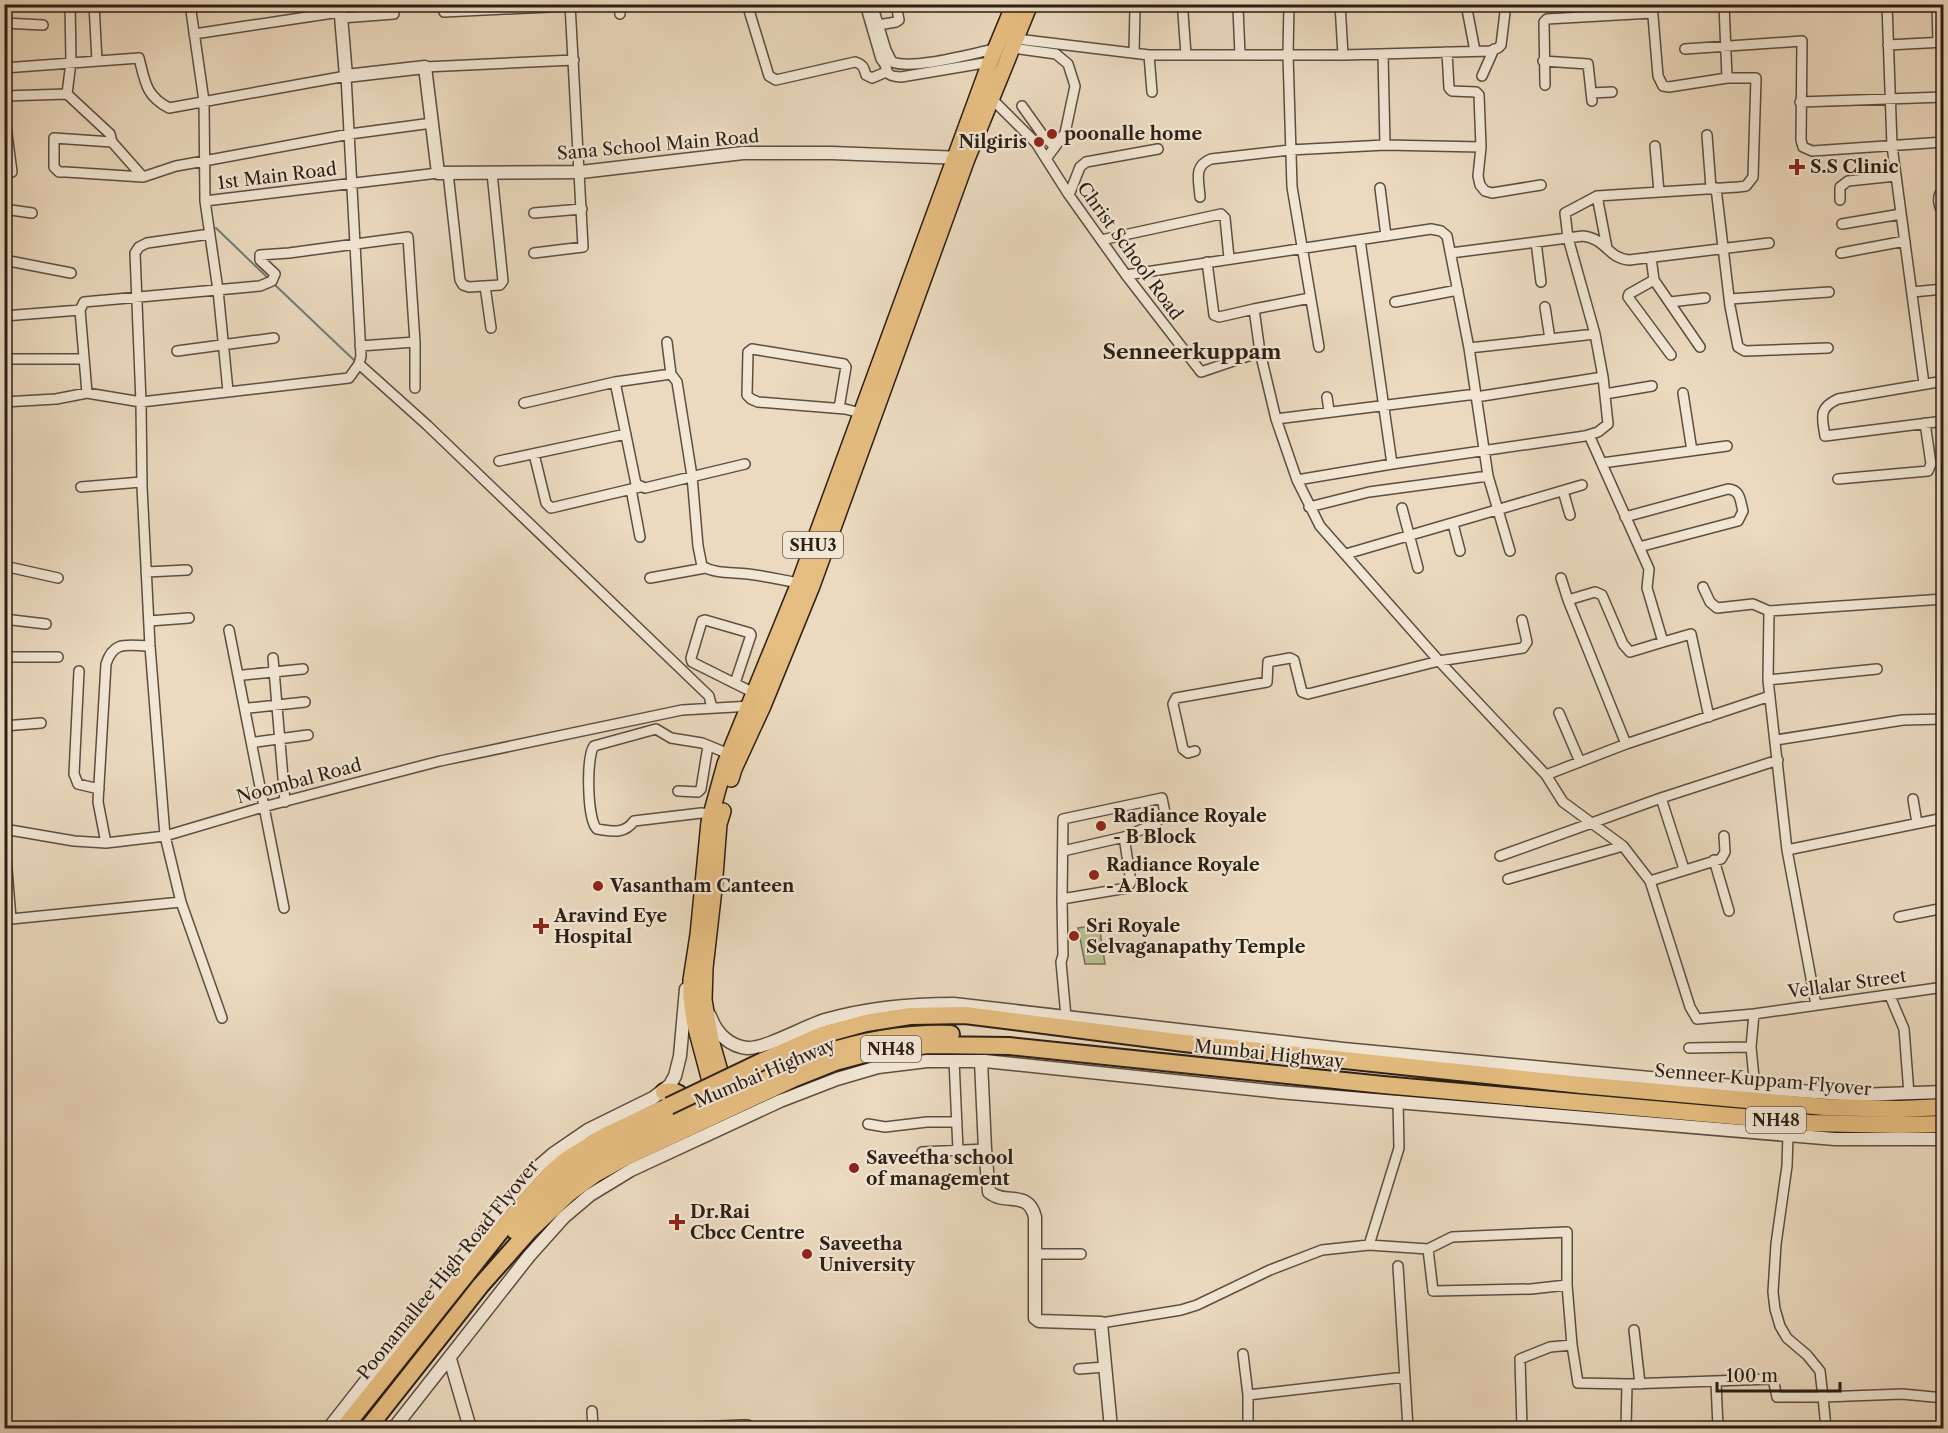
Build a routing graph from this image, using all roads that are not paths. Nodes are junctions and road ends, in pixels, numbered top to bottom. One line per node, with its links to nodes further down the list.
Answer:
1 (70, 4): 49 (street)
2 (94, 4): 47 (street)
3 (190, 4): 28 (street)
4 (747, 4): 51 (street)
5 (864, 4): 45 (street)
6 (872, 4): 27 (street)
7 (896, 4): 27 (street)
8 (1014, 4): 44 (main road, SHU3)
9 (1030, 4): 29 (main road, SHU3)
10 (1289, 4): 42 (street)
11 (1340, 4): 43 (street)
12 (1467, 4): 35 (street)
13 (1506, 4): 33 (street)
14 (1724, 4): 31 (street)
15 (1887, 4): 32 (street)
16 (1937, 4): 30 (street)
17 (570, 5): 22 (street); 46 (street)
18 (1135, 8): 37 (street)
19 (1238, 8): 41 (street)
20 (1652, 8): 48 (street); 56 (street)
21 (340, 12): 24 (street); 28 (street); 54 (street)
22 (444, 12)
23 (1183, 13): 40 (street)
24 (394, 14)
25 (4, 23): 26 (street)
26 (44, 25)
27 (878, 25): 44 (street)
28 (194, 34): 65 (street)
29 (1015, 43): 37 (street); 62 (main road, SHU3); 77 (street)
30 (1941, 43): 32 (street)
31 (1726, 45): 34 (street); 56 (street); 66 (street)
32 (1888, 45): 64 (street)
33 (1494, 49): 35 (street); 55 (street)
34 (1685, 49)
35 (1475, 51): 36 (street)
36 (1447, 52): 38 (street); 78 (street)
37 (1134, 53): 39 (street)
38 (1383, 54): 43 (street); 74 (street)
39 (1149, 55): 40 (street); 58 (street)
40 (1186, 55): 41 (street)
41 (1240, 55): 42 (street)
42 (1288, 55): 43 (street); 80 (street)
43 (1343, 55)
44 (992, 56): 53 (street); 81 (main road, SHU3)
45 (881, 58): 51 (street); 53 (street)
46 (574, 60): 50 (street); 85 (street)
47 (98, 61): 49 (street); 65 (street)
48 (1543, 61): 57 (street); 59 (street)
49 (71, 62): 52 (street); 60 (street)
50 (425, 67): 54 (street); 69 (street)
51 (864, 67): 53 (street)
52 (4, 68)
53 (886, 72)
54 (346, 76): 65 (street); 70 (street)
55 (1482, 76)
56 (1727, 78): 93 (street)
57 (1545, 85)
58 (1152, 92)
59 (1612, 92)
60 (67, 94): 61 (street); 72 (street)
61 (4, 96)
62 (990, 97): 81 (main road, SHU3); 82 (street, Christ School Road)
63 (1944, 97): 64 (street)
64 (1890, 99): 66 (street); 76 (street)
65 (204, 101): 83 (street)
66 (1800, 102): 76 (street)
67 (1022, 106): 77 (street)
68 (4, 111): 84 (street)
69 (432, 123): 70 (street); 86 (street)
70 (350, 134): 83 (street); 90 (street)
71 (1707, 135): 93 (street)
72 (112, 142): 89 (street); 89 (street)
73 (1944, 142): 76 (street)
74 (1385, 145): 78 (street); 80 (street)
75 (1655, 146): 95 (street)
76 (1892, 146): 88 (street)
77 (1055, 147): 82 (street)
78 (1480, 147): 91 (street)
79 (1158, 149): 96 (street)
80 (1290, 150): 98 (street); 117 (street)
81 (961, 158): 85 (street, Sana School Main Road); 184 (main road, SHU3); 253 (main road, SHU3)
82 (1046, 159): 96 (street, Christ School Road)
83 (204, 161): 89 (street); 100 (street)
84 (12, 172)
85 (581, 172): 87 (street, Sana School Main Road); 101 (street)
86 (443, 173): 87 (street, Sana School Main Road); 90 (street, Sana School Main Road); 131 (street)
87 (492, 173): 131 (street)
88 (1896, 176): 99 (street); 105 (street)
89 (143, 177)
90 (353, 183): 100 (street, 1st Main Road); 116 (street)
91 (1541, 185)
92 (1380, 188): 109 (street)
93 (1714, 188): 95 (street); 119 (street)
94 (1944, 189): 106 (street)
95 (1659, 192): 97 (street)
96 (1069, 195): 111 (street, Christ School Road)
97 (1597, 196): 110 (street); 118 (street)
98 (1200, 197)
99 (1840, 200)
100 (205, 201): 108 (street)
101 (582, 208): 104 (street); 120 (street)
102 (4, 209): 103 (street)
103 (32, 213)
104 (534, 213)
105 (1901, 214): 107 (street); 113 (street)
106 (1944, 215)
107 (1842, 224)
108 (210, 234): 133 (street); 137 (street)
109 (1386, 236): 112 (street); 121 (street)
110 (1568, 238): 114 (street); 118 (street); 148 (street)
111 (1101, 240): 124 (street); 128 (street, Christ School Road)
112 (1360, 240): 117 (street); 181 (street)
113 (1905, 241): 122 (street); 136 (street)
114 (1536, 242): 121 (street); 130 (street)
115 (1769, 243): 119 (street)
116 (356, 244): 133 (street); 151 (street); 154 (street)
117 (1302, 248): 124 (street); 138 (street)
118 (1607, 248): 123 (street)
119 (1724, 248): 123 (street); 140 (street)
120 (534, 253)
121 (1451, 253): 134 (street)
122 (1841, 253)
123 (1652, 257): 129 (street)
124 (1229, 258): 126 (street)
125 (4, 260): 127 (street)
126 (1207, 261): 128 (street); 144 (street)
127 (71, 273)
128 (1126, 275): 160 (street, Christ School Road)
129 (1654, 280): 142 (street); 161 (street)
130 (1541, 282)
131 (485, 286): 147 (street)
132 (1944, 289): 136 (street)
133 (218, 290): 137 (street); 153 (street)
134 (1458, 290): 141 (street); 157 (street)
135 (1829, 292): 140 (street)
136 (1912, 292): 169 (street)
137 (136, 297): 145 (street); 179 (street)
138 (1310, 298): 144 (street); 155 (street)
139 (1705, 298): 142 (street)
140 (1730, 299): 158 (street)
141 (1395, 302)
142 (1670, 302): 156 (street)
143 (1545, 307): 150 (street)
144 (1254, 309): 160 (street)
145 (80, 310): 146 (street); 163 (street)
146 (4, 316)
147 (491, 328)
148 (1595, 334): 150 (street); 166 (street)
149 (274, 338): 153 (street)
150 (1550, 339): 157 (street)
151 (415, 342): 154 (street); 171 (street)
152 (667, 342): 165 (street)
153 (223, 345): 159 (street); 172 (street)
154 (360, 346): 164 (street)
155 (1319, 347)
156 (1700, 347)
157 (1469, 348): 176 (street)
158 (1828, 348)
159 (177, 351)
160 (1260, 352): 185 (street)
161 (1671, 355)
162 (6, 359): 163 (street)
163 (84, 359): 173 (street)
164 (359, 364): 172 (street); 256 (street)
165 (671, 374): 168 (street); 198 (street)
166 (1603, 377): 175 (street); 176 (street)
167 (1944, 381): 169 (street)
168 (615, 382): 180 (street); 188 (street)
169 (1924, 384): 187 (street)
170 (1652, 386): 175 (street)
171 (415, 388)
172 (228, 391): 179 (street)
173 (87, 393): 178 (street); 179 (street)
174 (1683, 393): 192 (street)
175 (1605, 394): 189 (street)
176 (1476, 395): 181 (street); 191 (street)
177 (1327, 397): 183 (street)
178 (4, 402)
179 (141, 402): 202 (street)
180 (524, 403)
181 (1385, 405): 183 (street); 197 (street)
182 (839, 408): 182 (street); 184 (street)
183 (1329, 411): 185 (street)
184 (861, 413): 227 (main road, SHU3)
185 (1276, 419): 201 (street)
186 (1944, 421): 187 (street)
187 (1925, 423): 200 (street)
188 (626, 434): 193 (street); 205 (street)
189 (1589, 435): 191 (street); 195 (street)
190 (1727, 446): 192 (street)
191 (1484, 451): 197 (street); 199 (street)
192 (1692, 451): 195 (street)
193 (534, 454): 194 (street); 205 (street)
194 (499, 461)
195 (1602, 463): 211 (street)
196 (745, 464): 198 (street)
197 (1392, 464): 201 (street)
198 (692, 476): 205 (street); 220 (street)
199 (1488, 476): 207 (street); 209 (street)
200 (1838, 479)
201 (1298, 480): 207 (street)
202 (141, 482): 204 (street); 223 (street)
203 (1582, 485): 206 (street)
204 (81, 487)
205 (635, 488): 214 (street)
206 (1563, 491): 209 (street); 210 (street)
207 (1309, 507): 218 (street)
208 (1402, 508): 213 (street)
209 (1498, 511): 212 (street); 217 (street)
210 (1570, 514)
211 (1625, 517): 215 (street); 215 (street)
212 (1453, 524): 213 (street); 216 (street)
213 (1408, 535): 218 (street); 221 (street)
214 (640, 537)
215 (1639, 547): 238 (street)
216 (1460, 551)
217 (1510, 551)
218 (1346, 554): 243 (street)
219 (4, 566): 224 (street)
220 (705, 568): 225 (street); 227 (street)
221 (1418, 568)
222 (187, 570): 223 (street)
223 (146, 572): 235 (street)
224 (58, 578)
225 (650, 578)
226 (1562, 578): 230 (street)
227 (799, 583): 253 (main road, SHU3)
228 (1703, 587): 231 (street)
229 (1944, 599): 231 (street)
230 (1568, 600): 238 (street); 266 (street)
231 (1769, 611): 249 (street)
232 (189, 618): 235 (street)
233 (4, 619): 236 (street)
234 (1522, 620): 243 (street)
235 (149, 621): 239 (street)
236 (46, 624)
237 (229, 630): 278 (street)
238 (1663, 642): 258 (street)
239 (150, 646): 273 (street); 284 (street)
240 (4, 657): 241 (street)
241 (58, 657)
242 (273, 658): 247 (street)
243 (1439, 661): 268 (street); 272 (street)
244 (303, 669): 247 (street)
245 (1877, 669): 249 (street)
246 (78, 671): 273 (street)
247 (274, 672): 248 (street); 254 (street)
248 (243, 675)
249 (1768, 680): 251 (street)
250 (735, 683): 250 (street); 253 (street)
251 (1770, 696): 258 (street); 264 (street)
252 (305, 702): 254 (street)
253 (756, 702): 256 (street, Noombal Road); 269 (main road, SHU3); 306 (main road, SHU3)
254 (277, 704): 255 (street); 263 (street)
255 (249, 708)
256 (712, 708): 277 (street, Noombal Road)
257 (1559, 713): 271 (street)
258 (1709, 717): 266 (street)
259 (1944, 719): 264 (street)
260 (41, 723): 261 (street)
261 (4, 726)
262 (308, 735): 263 (street)
263 (280, 738): 265 (street); 277 (street)
264 (1776, 740): 270 (street)
265 (256, 742)
266 (1626, 744): 271 (street)
267 (708, 746): 269 (street); 274 (street); 279 (street)
268 (1195, 751)
269 (729, 754): 279 (main road, SHU3)
270 (1778, 760): 275 (street); 289 (street)
271 (1580, 762): 272 (street)
272 (1546, 775): 281 (street)
273 (99, 789): 287 (street)
274 (678, 791)
275 (1661, 798): 281 (street); 294 (street)
276 (1912, 800): 282 (street)
277 (285, 802): 278 (street, Noombal Road)
278 (263, 807): 284 (street, Noombal Road); 299 (street)
279 (711, 814): 304 (main road, SHU3)
280 (1944, 818): 282 (street)
281 (1592, 824): 288 (street); 292 (street)
282 (1917, 824): 289 (street)
283 (4, 831): 287 (street, Noombal Road); 291 (street)
284 (165, 836): 287 (street, Noombal Road); 298 (street)
285 (1724, 836): 293 (street)
286 (1124, 837): 290 (street); 290 (street); 297 (street)
287 (106, 843)
288 (1623, 846): 295 (street); 296 (street)
289 (1787, 850): 308 (street)
290 (1063, 851): 297 (street)
291 (5, 856): 303 (street)
292 (1500, 856)
293 (1714, 860): 294 (street); 301 (street)
294 (1684, 869): 296 (street)
295 (1508, 879)
296 (1650, 881): 309 (street, Vellalar Street)
297 (1062, 899): 310 (street)
298 (181, 902): 303 (street); 311 (street)
299 (284, 908)
300 (1944, 909): 302 (street)
301 (1729, 911)
302 (1899, 917)
303 (8, 920)
304 (693, 962): 322 (main road, SHU3); 324 (street)
305 (1944, 987): 307 (street, Vellalar Street)
306 (704, 992): 310 (street); 322 (main road, SHU3)
307 (1890, 996): 308 (street, Vellalar Street); 321 (street)
308 (1816, 1005): 309 (street, Vellalar Street)
309 (1754, 1014): 312 (street)
310 (1067, 1017): 314 (street)
311 (222, 1018)
312 (1751, 1047): 313 (street); 319 (street)
313 (1689, 1048)
314 (1318, 1051): 318 (highway, Mumbai Highway / NH48); 319 (street); 324 (highway, Poonamallee High Road Flyover / NH48, bridge)
315 (1085, 1054): 322 (highway); 326 (highway, Mumbai Highway / NH48); 342 (highway, Mumbai Highway / NH48)
316 (954, 1060): 317 (street); 327 (street); 346 (street)
317 (981, 1061): 323 (street); 332 (street)
318 (1581, 1084): 325 (highway, Senneer Kuppam Flyover / NH48)
319 (1755, 1088): 321 (street)
320 (1944, 1092): 321 (street)
321 (1909, 1095)
322 (721, 1097): 324 (highway)
323 (1398, 1101): 326 (street); 335 (street)
324 (671, 1104): 342 (highway); 357 (street); 358 (highway, Poonamallee High Road Flyover / NH48)
325 (1944, 1107)
326 (1552, 1108): 329 (highway, Senneer Kuppam Flyover / NH48); 330 (street)
327 (957, 1122): 328 (street); 333 (street)
328 (868, 1124)
329 (1944, 1124)
330 (1788, 1135): 331 (street); 354 (street)
331 (1944, 1139)
332 (985, 1149): 333 (street); 337 (street)
333 (958, 1150): 334 (street)
334 (922, 1152)
335 (1369, 1245): 336 (street); 341 (street)
336 (1428, 1249): 340 (street); 340 (street)
337 (1035, 1254): 338 (street); 341 (street)
338 (1081, 1254)
339 (1398, 1266): 349 (street)
340 (1567, 1285): 344 (street)
341 (1101, 1323): 347 (street)
342 (450, 1324): 359 (highway, Mumbai Highway / NH48)
343 (1634, 1330): 352 (street)
344 (1572, 1345): 351 (street); 368 (street)
345 (1243, 1354): 353 (street)
346 (450, 1359): 360 (street); 361 (street)
347 (1105, 1367): 348 (street); 365 (street)
348 (1078, 1369)
349 (1405, 1377): 353 (street); 367 (street)
350 (1716, 1382): 352 (street); 354 (street); 370 (street)
351 (1627, 1384): 352 (street); 369 (street)
352 (1640, 1384)
353 (1248, 1395): 366 (street)
354 (1823, 1397): 355 (street); 371 (street)
355 (1944, 1398)
356 (592, 1411): 362 (street)
357 (329, 1428)
358 (345, 1428)
359 (368, 1428)
360 (394, 1428)
361 (470, 1428)
362 (593, 1428)
363 (675, 1428): 364 (street)
364 (750, 1428)
365 (1111, 1428)
366 (1248, 1428)
367 (1408, 1428)
368 (1522, 1428)
369 (1626, 1428)
370 (1718, 1428)
371 (1826, 1428)

